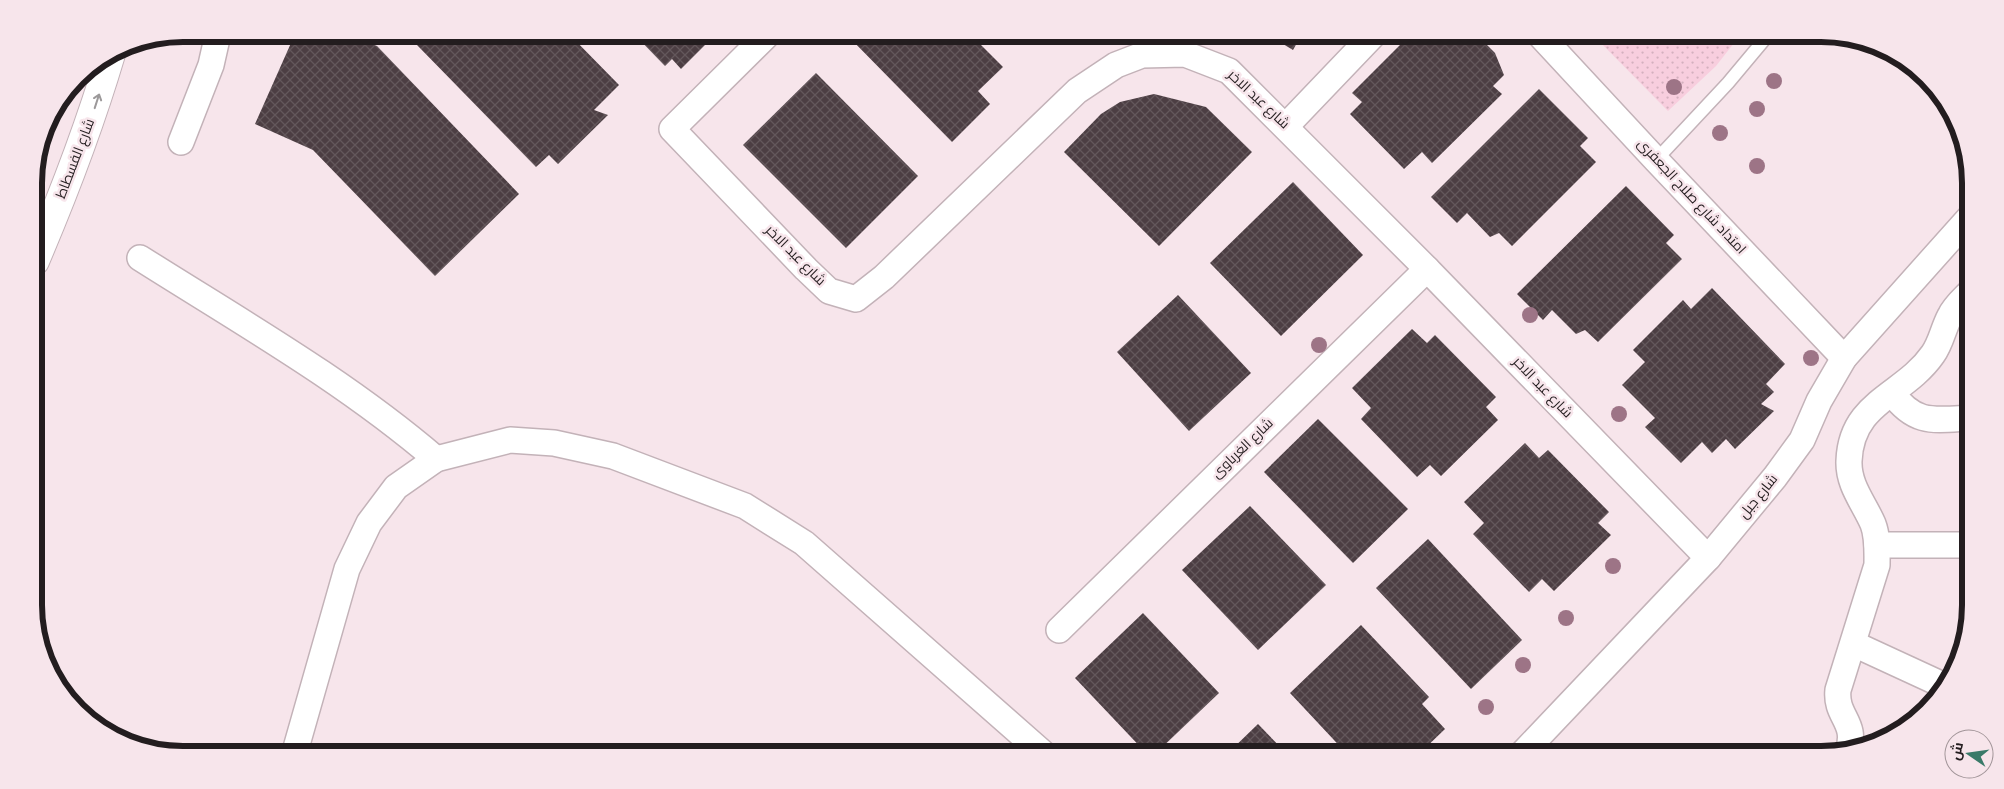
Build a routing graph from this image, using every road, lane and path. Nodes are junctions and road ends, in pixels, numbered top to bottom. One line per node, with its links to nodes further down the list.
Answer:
1 (216, 42): 8 (street)
2 (760, 42): 7 (street, شارع عبد الاخر)
3 (1366, 42): 7 (street)
4 (1546, 42): 9 (street, امتداد شارع صلاح الجعفرى)
5 (1762, 42): 9 (lane)
6 (108, 64): 11 (main road, شارع الفسطاط, one-way to 6)
7 (1286, 126): 13 (street, شارع عبد الاخر)
8 (181, 142)
9 (1656, 160): 15 (street, امتداد شارع صلاح الجعفرى)
10 (1962, 226): 15 (street, شارع جبل)
11 (43, 242)
12 (140, 258): 18 (street)
13 (1427, 269): 21 (street, شارع عبد الاخر); 22 (street, شارع الغرباوى)
14 (1962, 299): 16 (street)
15 (1844, 358): 21 (street, شارع جبل)
16 (1892, 392): 17 (street); 19 (street)
17 (1962, 418)
18 (436, 459): 26 (street); 27 (street)
19 (1877, 545): 20 (street); 23 (street)
20 (1962, 545)
21 (1708, 558): 28 (street, شارع جبل)
22 (1059, 630)
23 (1854, 644): 24 (street); 25 (street)
24 (1939, 683)
25 (1856, 742)
26 (297, 746)
27 (1035, 746)
28 (1530, 746)

